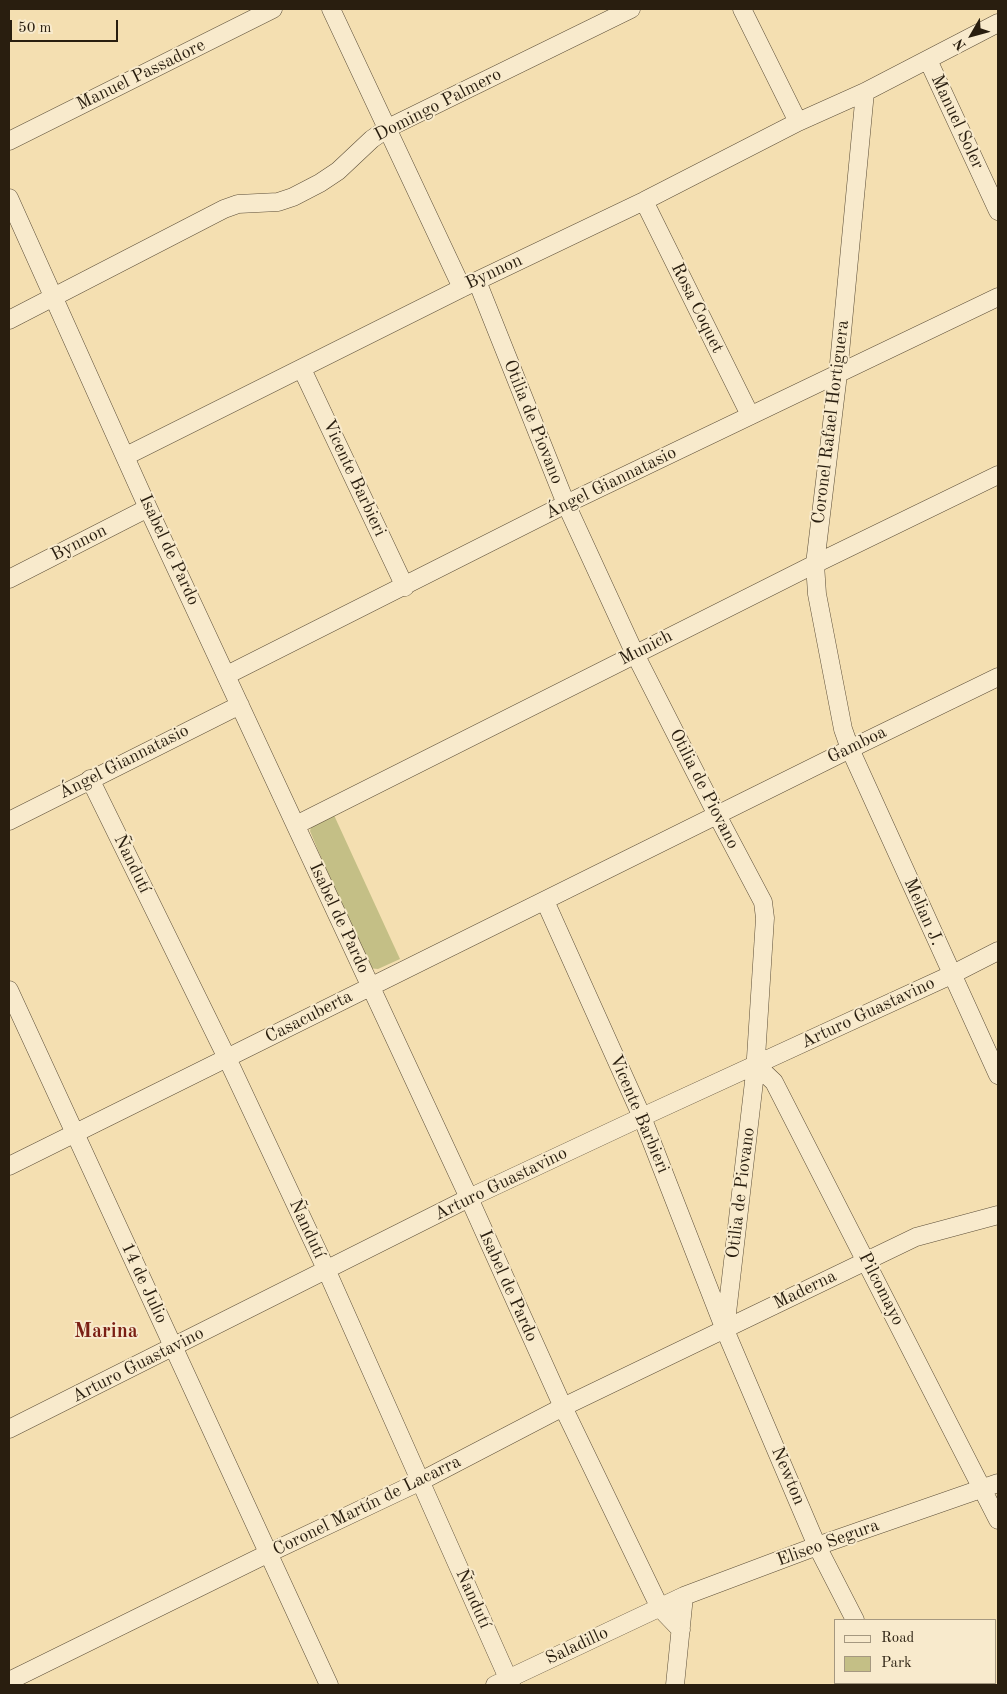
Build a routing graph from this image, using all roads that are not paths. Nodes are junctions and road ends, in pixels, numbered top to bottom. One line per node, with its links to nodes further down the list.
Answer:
1 (274, 9): 10 (street, Manuel Passadore)
2 (331, 9): 9 (street, Otilia de Piovano)
3 (631, 9): 9 (street, Domingo Palmero)
4 (742, 9): 8 (street)
5 (998, 23): 6 (street, Bynnon)
6 (928, 60): 7 (street, Bynnon); 13 (street, Manuel Soler)
7 (865, 92): 8 (street, Bynnon); 19 (street, Coronel Rafael Hortiguera)
8 (798, 122): 12 (street, Bynnon)
9 (388, 128): 14 (street, Otilia de Piovano); 15 (street, Domingo Palmero)
10 (9, 141)
11 (9, 198): 15 (street, Isabel de Pardo)
12 (644, 201): 14 (street, Bynnon); 20 (street, Rosa Coquet)
13 (998, 211)
14 (469, 284): 18 (street, Bynnon); 23 (street, Otilia de Piovano)
15 (54, 297): 17 (street, Domingo Palmero); 21 (street, Isabel de Pardo)
16 (998, 297): 19 (street, Ángel Giannatasio)
17 (9, 320)
18 (302, 369): 21 (street, Bynnon); 27 (street, Vicente Barbieri)
19 (838, 374): 20 (street, Ángel Giannatasio); 25 (street, Coronel Rafael Hortiguera)
20 (750, 415): 23 (street, Ángel Giannatasio)
21 (126, 456): 24 (street, Isabel de Pardo)
22 (998, 475): 25 (street, Munich)
23 (566, 504): 27 (street, Ángel Giannatasio); 28 (street, Otilia de Piovano)
24 (148, 508): 26 (street, Bynnon); 29 (street, Isabel de Pardo)
25 (815, 564): 28 (street, Munich); 32 (street, Coronel Rafael Hortiguera)
26 (9, 578)
27 (405, 587): 29 (street, Ángel Giannatasio)
28 (636, 654): 34 (street, Otilia de Piovano); 36 (street, Munich)
29 (227, 675): 31 (street, Isabel de Pardo)
30 (998, 677): 32 (street, Gamboa)
31 (240, 705): 33 (street, Ángel Giannatasio); 36 (street, Isabel de Pardo)
32 (850, 749): 34 (street, Gamboa); 39 (street, Melian J.)
33 (90, 779): 35 (street, Ángel Giannatasio); 42 (street, Ñandutí)
34 (717, 815): 37 (street, Casacuberta); 43 (street, Otilia de Piovano)
35 (9, 821)
36 (296, 825): 40 (street, Isabel de Pardo)
37 (545, 901): 40 (street, Casacuberta); 45 (street, Vicente Barbieri)
38 (998, 951): 39 (street, Arturo Guastavino)
39 (951, 975): 43 (street, Arturo Guastavino); 44 (street, Melian J.)
40 (371, 986): 42 (street, Casacuberta); 48 (street, Isabel de Pardo)
41 (9, 990): 46 (street, 14 de Julio)
42 (227, 1058): 46 (street, Casacuberta); 51 (street, Ñandutí)
43 (755, 1064): 45 (street, Arturo Guastavino); 50 (street, Pilcomayo); 52 (street, Otilia de Piovano)
44 (998, 1075)
45 (642, 1116): 48 (street, Arturo Guastavino); 52 (street, Vicente Barbieri)
46 (75, 1132): 47 (street, Casacuberta); 53 (street, 14 de Julio)
47 (9, 1166)
48 (469, 1198): 51 (street, Arturo Guastavino); 54 (street, Isabel de Pardo)
49 (998, 1215): 50 (street, Maderna)
50 (866, 1260): 52 (street, Maderna); 57 (street, Pilcomayo)
51 (326, 1269): 53 (street, Arturo Guastavino); 56 (street, Ñandutí)
52 (725, 1330): 54 (street, Coronel Martín de Lacarra); 59 (street, Newton)
53 (174, 1347): 55 (street, Arturo Guastavino); 60 (street, 14 de Julio)
54 (563, 1408): 56 (street, Coronel Martín de Lacarra); 62 (street, Isabel de Pardo)
55 (9, 1429)
56 (421, 1481): 60 (street, Coronel Martín de Lacarra); 66 (street, Ñandutí)
57 (990, 1486): 58 (street, Pilcomayo); 59 (street, Eliseo Segura)
58 (998, 1520)
59 (818, 1546): 61 (street, Eliseo Segura); 63 (street, Newton)
60 (269, 1553): 65 (street, Coronel Martín de Lacarra); 67 (street, 14 de Julio)
61 (684, 1596): 62 (street, Eliseo Segura); 64 (street)
62 (660, 1608): 64 (street, Isabel de Pardo); 66 (street, Saladillo)
63 (854, 1619)
64 (681, 1630): 68 (street)
65 (9, 1681)
66 (505, 1683)
67 (329, 1685)
68 (675, 1685)

